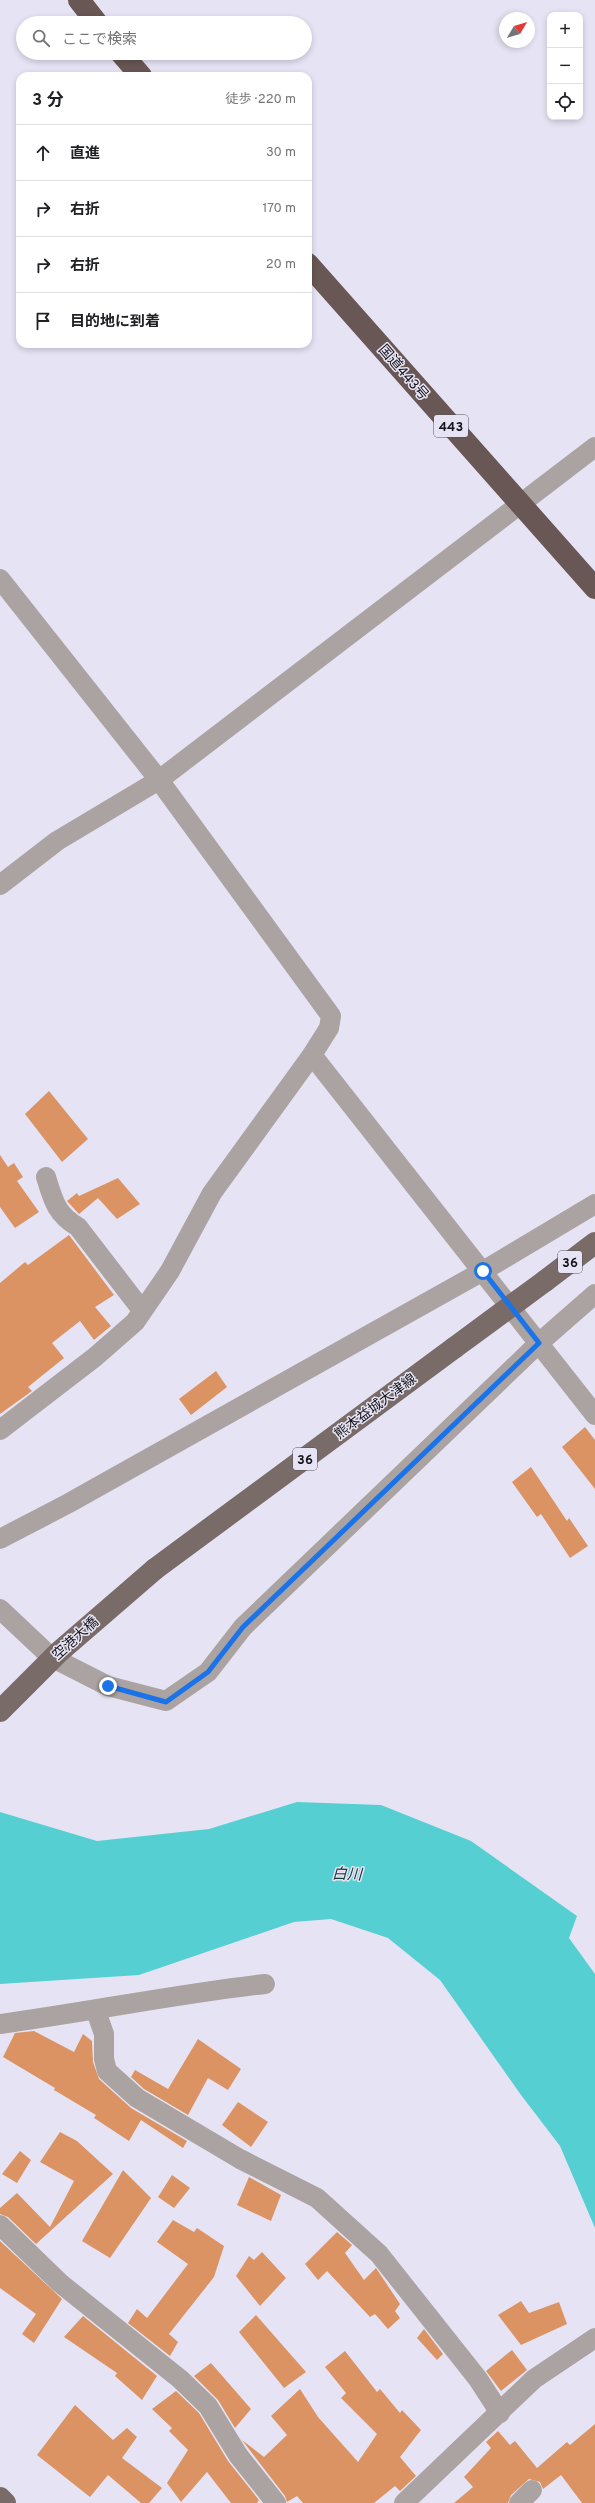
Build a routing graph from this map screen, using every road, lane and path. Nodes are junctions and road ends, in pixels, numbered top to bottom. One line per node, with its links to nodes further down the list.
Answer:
1 (79, 0): 2 (highway)
2 (92, 16)
3 (127, 60): 4 (highway)
4 (138, 72)
5 (312, 269): 7 (highway, 国道443号 / 443)
6 (595, 447): 7 (street)
7 (521, 505): 9 (highway, 国道443号 / 443); 10 (street)
8 (0, 579): 10 (street)
9 (595, 588)
10 (159, 780): 11 (street); 12 (street)
11 (0, 885)
12 (312, 1055): 16 (street); 18 (street)
13 (46, 1177): 18 (street)
14 (595, 1204): 16 (street)
15 (595, 1243): 23 (main road, 熊本益城大津線 / 36, bridge)
16 (483, 1271): 19 (street); 22 (street)
17 (595, 1294): 19 (street)
18 (141, 1309): 21 (street)
19 (539, 1343): 20 (street); 24 (street)
20 (595, 1415)
21 (0, 1430)
22 (0, 1539)
23 (155, 1570): 25 (main road, 空港大橋 / 36, bridge)
24 (0, 1609)
25 (0, 1711)
26 (264, 1984): 27 (street)
27 (96, 2011): 28 (street); 31 (street)
28 (0, 2024)
29 (0, 2225): 35 (street)
30 (592, 2339): 31 (street)
31 (500, 2413): 33 (street)
32 (0, 2498): 34 (main road)
33 (416, 2499)
34 (5, 2503)
35 (276, 2503)

